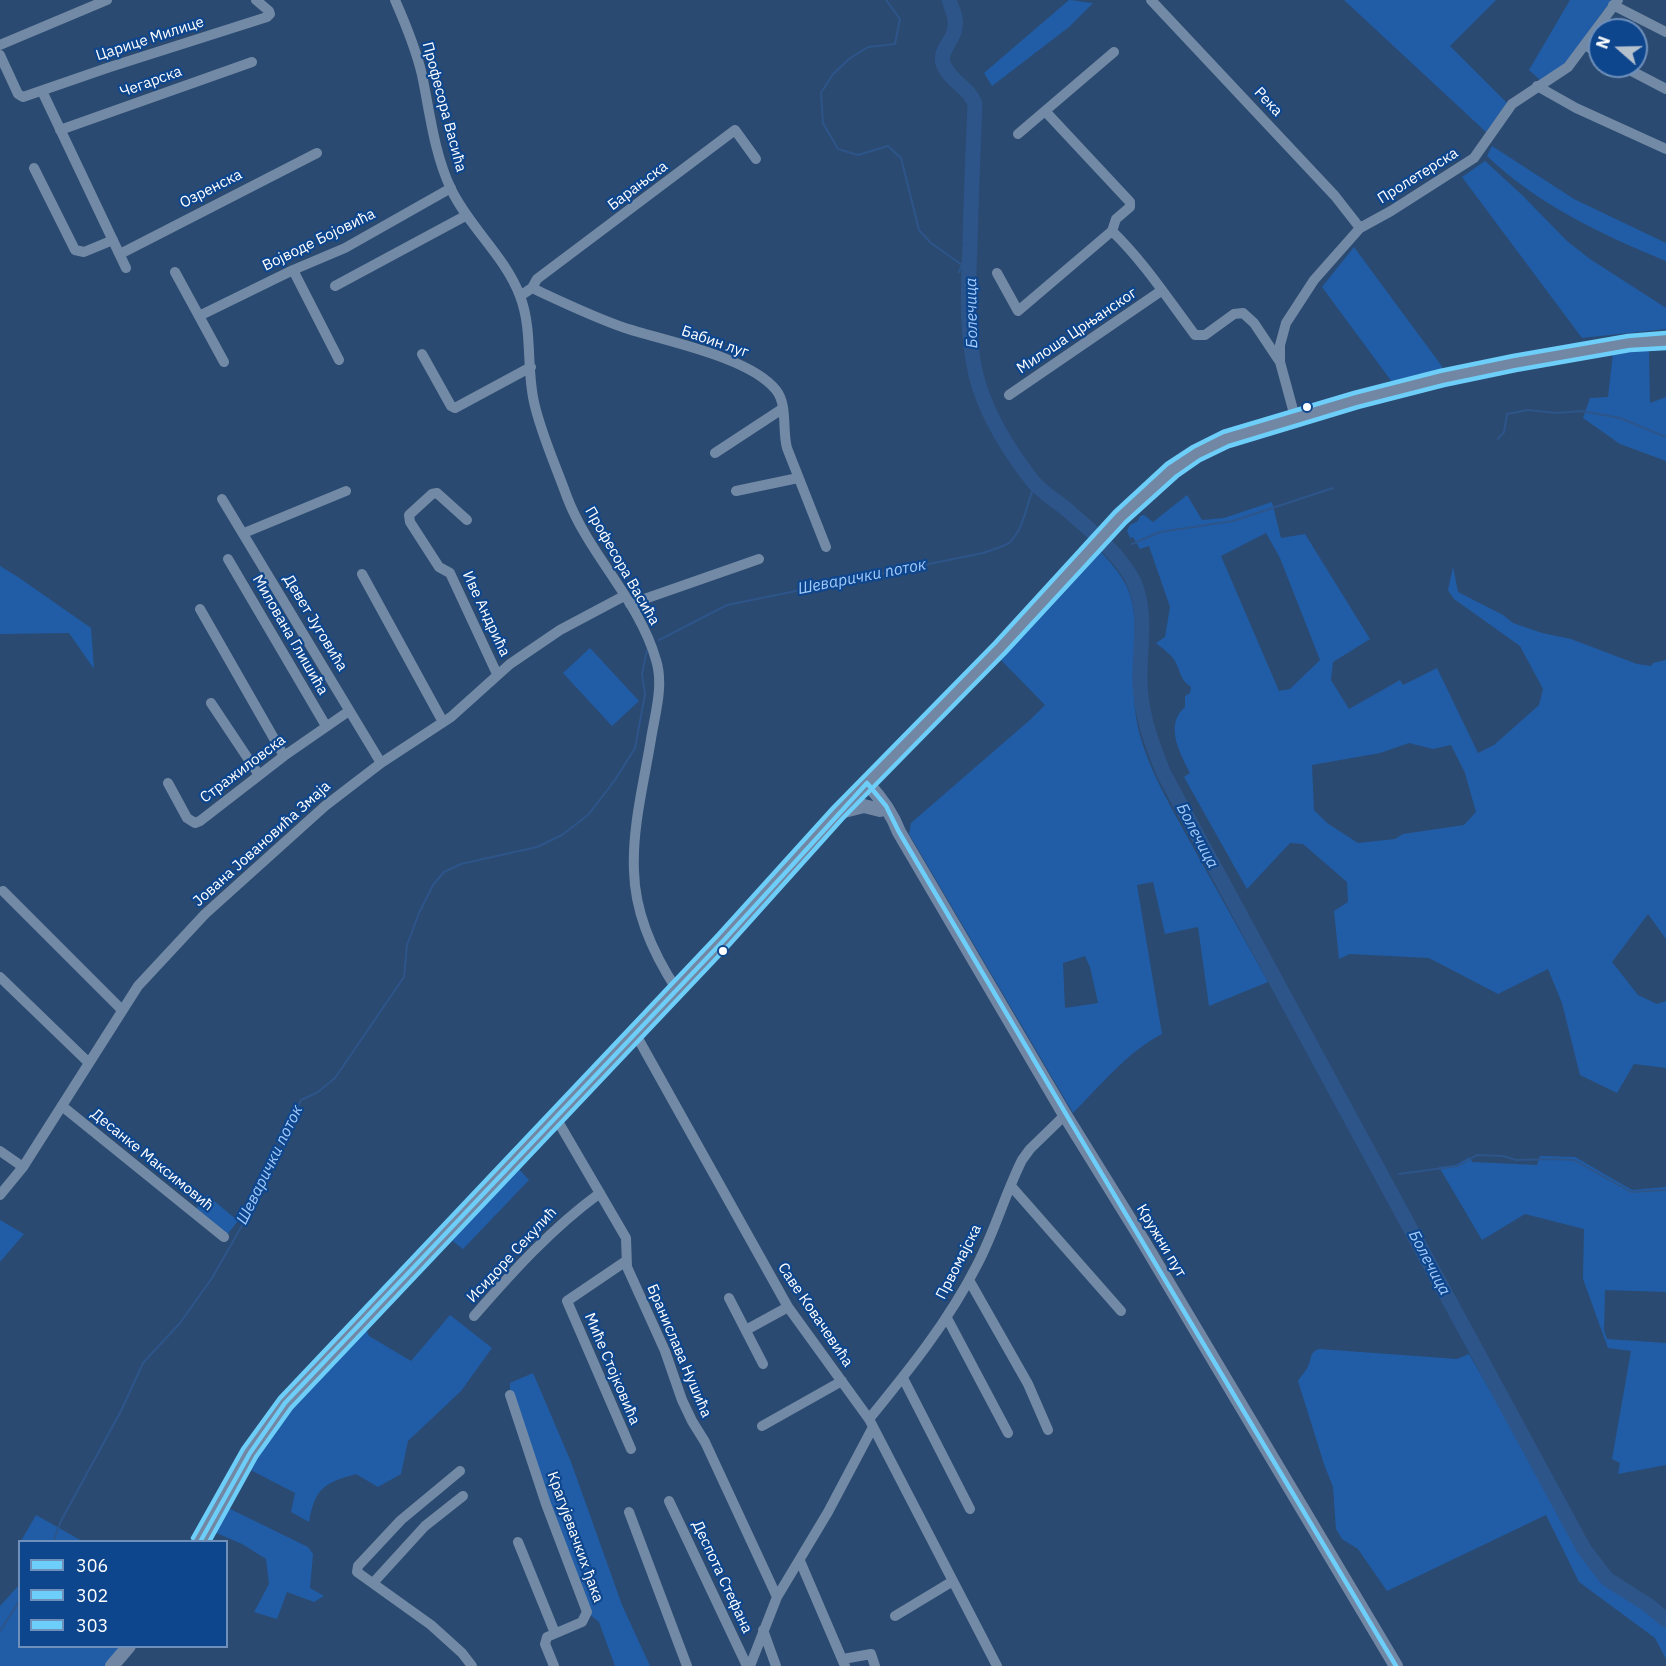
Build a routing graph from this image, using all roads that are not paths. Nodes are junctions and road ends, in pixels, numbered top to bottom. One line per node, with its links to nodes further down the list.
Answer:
1 (107, 0): 7 (street)
2 (256, 0): 16 (street, Царице Милице)
3 (395, 0): 24 (street, Професора Васића)
4 (1151, 0): 26 (street, Река)
5 (1616, 3): 6 (street); 8 (street, Пролетерска)
6 (1666, 32)
7 (0, 45)
8 (1585, 45): 9 (street); 14 (street, Пролетерска)
9 (1588, 47)
10 (1114, 51): 17 (street)
11 (0, 55): 16 (street, Царице Милице)
12 (252, 62): 18 (street, Чегарска)
13 (1645, 78): 15 (street)
14 (1537, 86): 20 (street); 26 (street, Пролетерска)
15 (1666, 89)
16 (42, 91): 18 (street)
17 (1045, 111): 19 (street); 27 (street)
18 (60, 130): 28 (street)
19 (1018, 134)
20 (1666, 149)
21 (317, 153): 29 (street, Озренска)
22 (756, 159): 35 (street, Барањска)
23 (34, 168): 28 (street)
24 (451, 188): 25 (street, Професора Васића); 31 (street, Војводе Бојовића)
25 (467, 215): 34 (street); 37 (street, Професора Васића)
26 (1360, 228): 43 (street, Пролетерска)
27 (1112, 231): 33 (street); 36 (street)
28 (113, 240): 29 (street)
29 (120, 254): 30 (street)
30 (126, 268)
31 (293, 270): 38 (street, Војводе Бојовића); 41 (street)
32 (175, 272): 38 (street)
33 (997, 273)
34 (335, 286)
35 (532, 288): 37 (street); 46 (street, Бабин луг)
36 (1161, 291): 43 (street); 45 (street, Милоша Црњанског)
37 (520, 296): 44 (street, Професора Васића)
38 (199, 316): 42 (street)
39 (1666, 340): 47 (main road)
40 (422, 354): 44 (street)
41 (339, 360)
42 (224, 362)
43 (1280, 362): 47 (street)
44 (531, 367): 59 (street, Професора Васића)
45 (1009, 396)
46 (782, 409): 48 (street); 49 (street, Бабин луг)
47 (1295, 417): 68 (main road)
48 (715, 453)
49 (798, 478): 51 (street); 55 (street, Бабин луг)
50 (345, 491): 54 (street)
51 (736, 491)
52 (222, 499): 54 (street, Девет Југовића)
53 (467, 520): 61 (street, Иве Андрића)
54 (244, 533): 63 (street, Девет Југовића)
55 (826, 547)
56 (228, 559): 65 (street, Милована Глишића)
57 (759, 560): 59 (street, Јована Јовановића Змаја)
58 (362, 574): 64 (street)
59 (627, 600): 61 (street, Јована Јовановића Змаја); 76 (street, Професора Васића)
60 (200, 609): 66 (street)
61 (497, 674): 64 (street, Јована Јовановића Змаја)
62 (210, 703): 69 (street)
63 (349, 711): 65 (street, Стражиловска); 67 (street, Девет Југовића)
64 (443, 722): 67 (street, Јована Јовановића Змаја)
65 (326, 726): 66 (street, Стражиловска)
66 (284, 756): 69 (street, Стражиловска)
67 (381, 763): 77 (street, Јована Јовановића Змаја)
68 (882, 767): 71 (main road); 72 (main road)
69 (259, 775): 70 (street, Стражиловска)
70 (168, 783)
71 (865, 786): 72 (main road, Кружни пут); 73 (main road)
72 (882, 805): 73 (main road); 81 (main road, Кружни пут)
73 (838, 813): 76 (main road)
74 (3, 891): 77 (street)
75 (0, 977): 79 (street)
76 (677, 990): 78 (main road)
77 (122, 1010): 79 (street, Јована Јовановића Змаја)
78 (635, 1033): 82 (main road); 92 (street, Саве Ковачевића)
79 (89, 1063): 80 (street, Јована Јовановића Змаја)
80 (62, 1106): 84 (street, Јована Јовановића Змаја); 88 (street, Десанке Максимовић)
81 (1065, 1115): 85 (street, Првомајска); 130 (main road, Кружни пут)
82 (556, 1118): 86 (street, Бранислава Нушића); 111 (main road)
83 (0, 1152): 84 (street)
84 (23, 1167): 87 (street, Јована Јовановића Змаја)
85 (1011, 1186): 90 (street, Првомајска); 93 (street)
86 (600, 1192): 89 (street, Бранислава Нушића); 94 (street, Исидоре Секулић)
87 (0, 1195)
88 (224, 1237)
89 (626, 1261): 105 (street, Миће Стојковића); 116 (street, Бранислава Нушића)
90 (969, 1280): 95 (street, Првомајска); 103 (street)
91 (729, 1298): 96 (street)
92 (788, 1307): 96 (street); 99 (street, Саве Ковачевића)
93 (1121, 1311)
94 (474, 1316)
95 (947, 1318): 98 (street, Првомајска); 104 (street)
96 (746, 1330): 97 (street)
97 (763, 1364)
98 (903, 1378): 101 (street, Првомајска); 109 (street)
99 (842, 1381): 101 (street, Саве Ковачевића); 102 (street)
100 (510, 1395): 119 (street, Крагујевачких ђака)
101 (871, 1423): 113 (street, Првомајска); 114 (street, Саве Ковачевића)
102 (762, 1426)
103 (1048, 1430)
104 (1008, 1433)
105 (630, 1449)
106 (460, 1471): 115 (street)
107 (463, 1496): 115 (street)
108 (669, 1501): 126 (street, Деспота Стефана)
109 (970, 1509)
110 (629, 1512): 125 (street)
111 (201, 1540)
112 (518, 1542): 119 (street)
113 (800, 1561): 116 (street, Првомајска); 121 (street)
114 (953, 1581): 117 (street); 129 (street, Саве Ковачевића)
115 (373, 1583): 123 (street)
116 (777, 1597): 118 (street, Првомајска)
117 (895, 1616)
118 (763, 1630): 126 (street, Првомајска); 127 (street)
119 (555, 1633): 124 (street)
120 (128, 1648): 122 (main road)
121 (844, 1663): 128 (street)
122 (112, 1666)
123 (472, 1666)
124 (554, 1666)
125 (687, 1666)
126 (748, 1666)
127 (776, 1666)
128 (875, 1666)
129 (997, 1666)
130 (1396, 1666)

